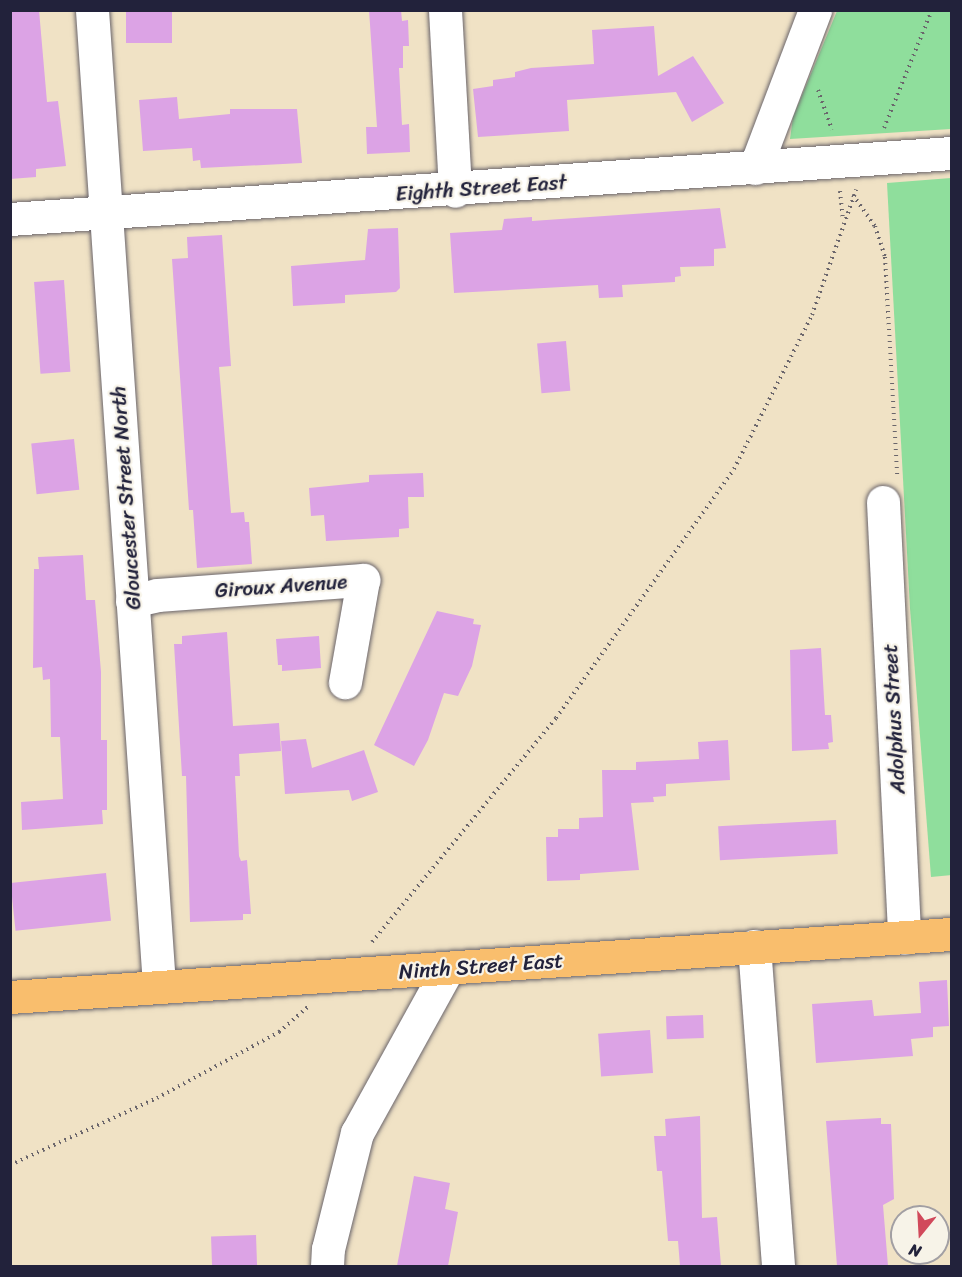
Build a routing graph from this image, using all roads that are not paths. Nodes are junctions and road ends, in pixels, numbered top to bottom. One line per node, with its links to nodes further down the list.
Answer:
1 (92, 10): 7 (street, Gloucester Street North)
2 (445, 10): 6 (street)
3 (815, 10): 5 (street)
4 (951, 153): 5 (street, Eighth Street East)
5 (755, 168): 6 (street, Eighth Street East)
6 (455, 191): 7 (street, Eighth Street East)
7 (108, 213): 8 (street, Eighth Street East); 10 (street, Gloucester Street North)
8 (10, 219)
9 (883, 502): 13 (street, Adolphus Street)
10 (132, 601): 11 (street, Giroux Avenue); 16 (street, Gloucester Street North)
11 (345, 682)
12 (951, 934): 13 (main road, Ninth Street East)
13 (904, 937): 14 (main road, Ninth Street East)
14 (754, 946): 15 (main road, Ninth Street East); 19 (street)
15 (448, 968): 16 (main road, Ninth Street East); 18 (street)
16 (159, 986): 17 (main road, Ninth Street East)
17 (10, 998)
18 (327, 1266)
19 (778, 1266)

